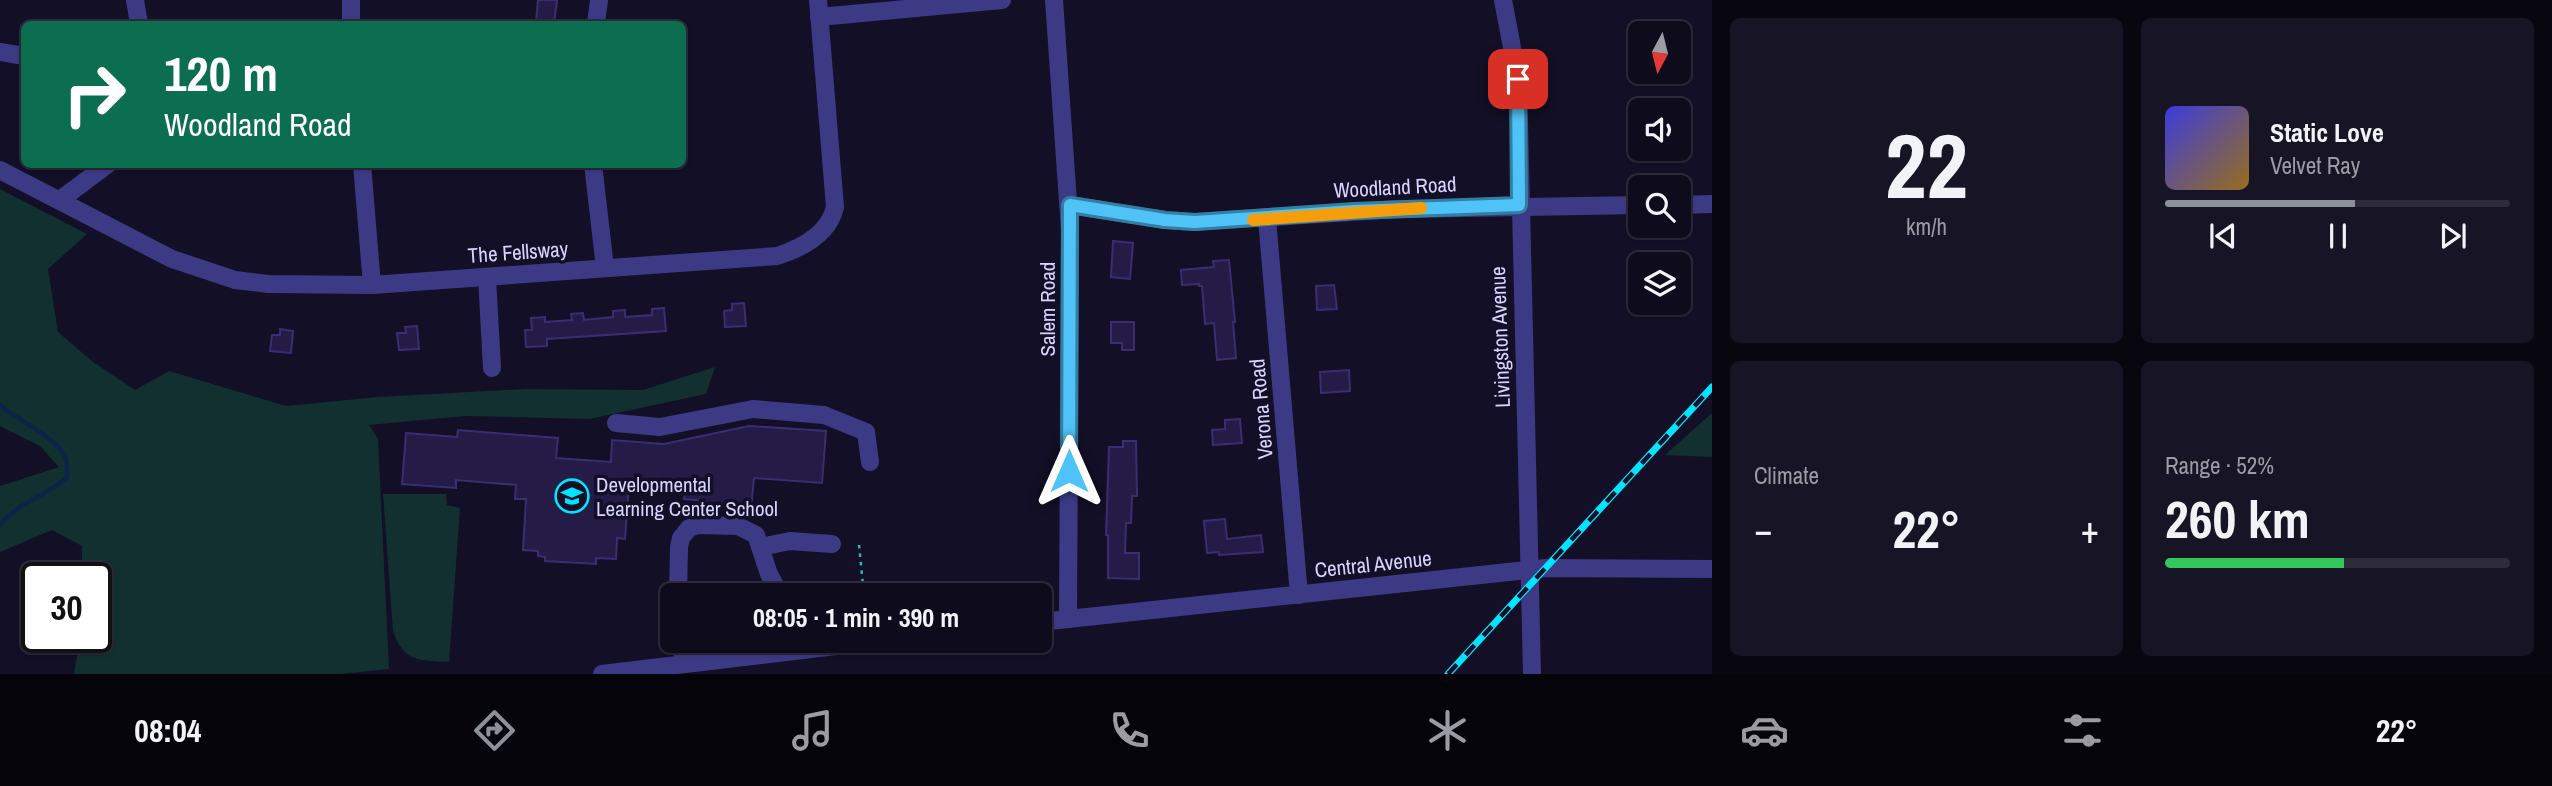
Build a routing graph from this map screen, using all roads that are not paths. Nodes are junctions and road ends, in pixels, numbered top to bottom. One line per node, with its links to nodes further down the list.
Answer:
1 (135, 0): 8 (street)
2 (351, 0): 9 (street)
3 (599, 0): 10 (street)
4 (1002, 0): 7 (street)
5 (1054, 0): 19 (street, Salem Road)
6 (1503, 0): 20 (street, Livingston Avenue)
7 (819, 8): 24 (street, The Fellsway)
8 (138, 21)
9 (351, 21)
10 (596, 21)
11 (0, 52): 12 (street)
12 (21, 56)
13 (103, 168): 17 (street)
14 (362, 168): 26 (street)
15 (593, 168): 24 (street)
16 (0, 170): 17 (street, The Fellsway)
17 (60, 200): 26 (street, The Fellsway)
18 (1712, 204): 22 (street)
19 (1070, 205): 23 (street, Woodland Road); 37 (street, Salem Road)
20 (1519, 205): 21 (street, Woodland Road); 23 (street, Woodland Road); 33 (street, Livingston Avenue)
21 (1628, 205)
22 (1691, 205)
23 (1267, 219): 36 (street, Verona Road)
24 (605, 268): 25 (street, The Fellsway)
25 (486, 277): 26 (street, The Fellsway); 27 (street)
26 (372, 285)
27 (492, 369)
28 (616, 423): 29 (street)
29 (870, 462)
30 (832, 544): 31 (street)
31 (761, 547): 34 (street); 35 (street)
32 (1712, 569): 33 (street, Central Avenue)
33 (1530, 570): 36 (street, Central Avenue); 43 (street, Livingston Avenue)
34 (678, 583)
35 (774, 583)
36 (1299, 595): 37 (street, Central Avenue)
37 (1068, 619): 38 (street, Central Avenue)
38 (1052, 621)
39 (683, 653): 41 (street)
40 (760, 653): 41 (street)
41 (684, 664): 42 (street)
42 (602, 674)
43 (1532, 674)

